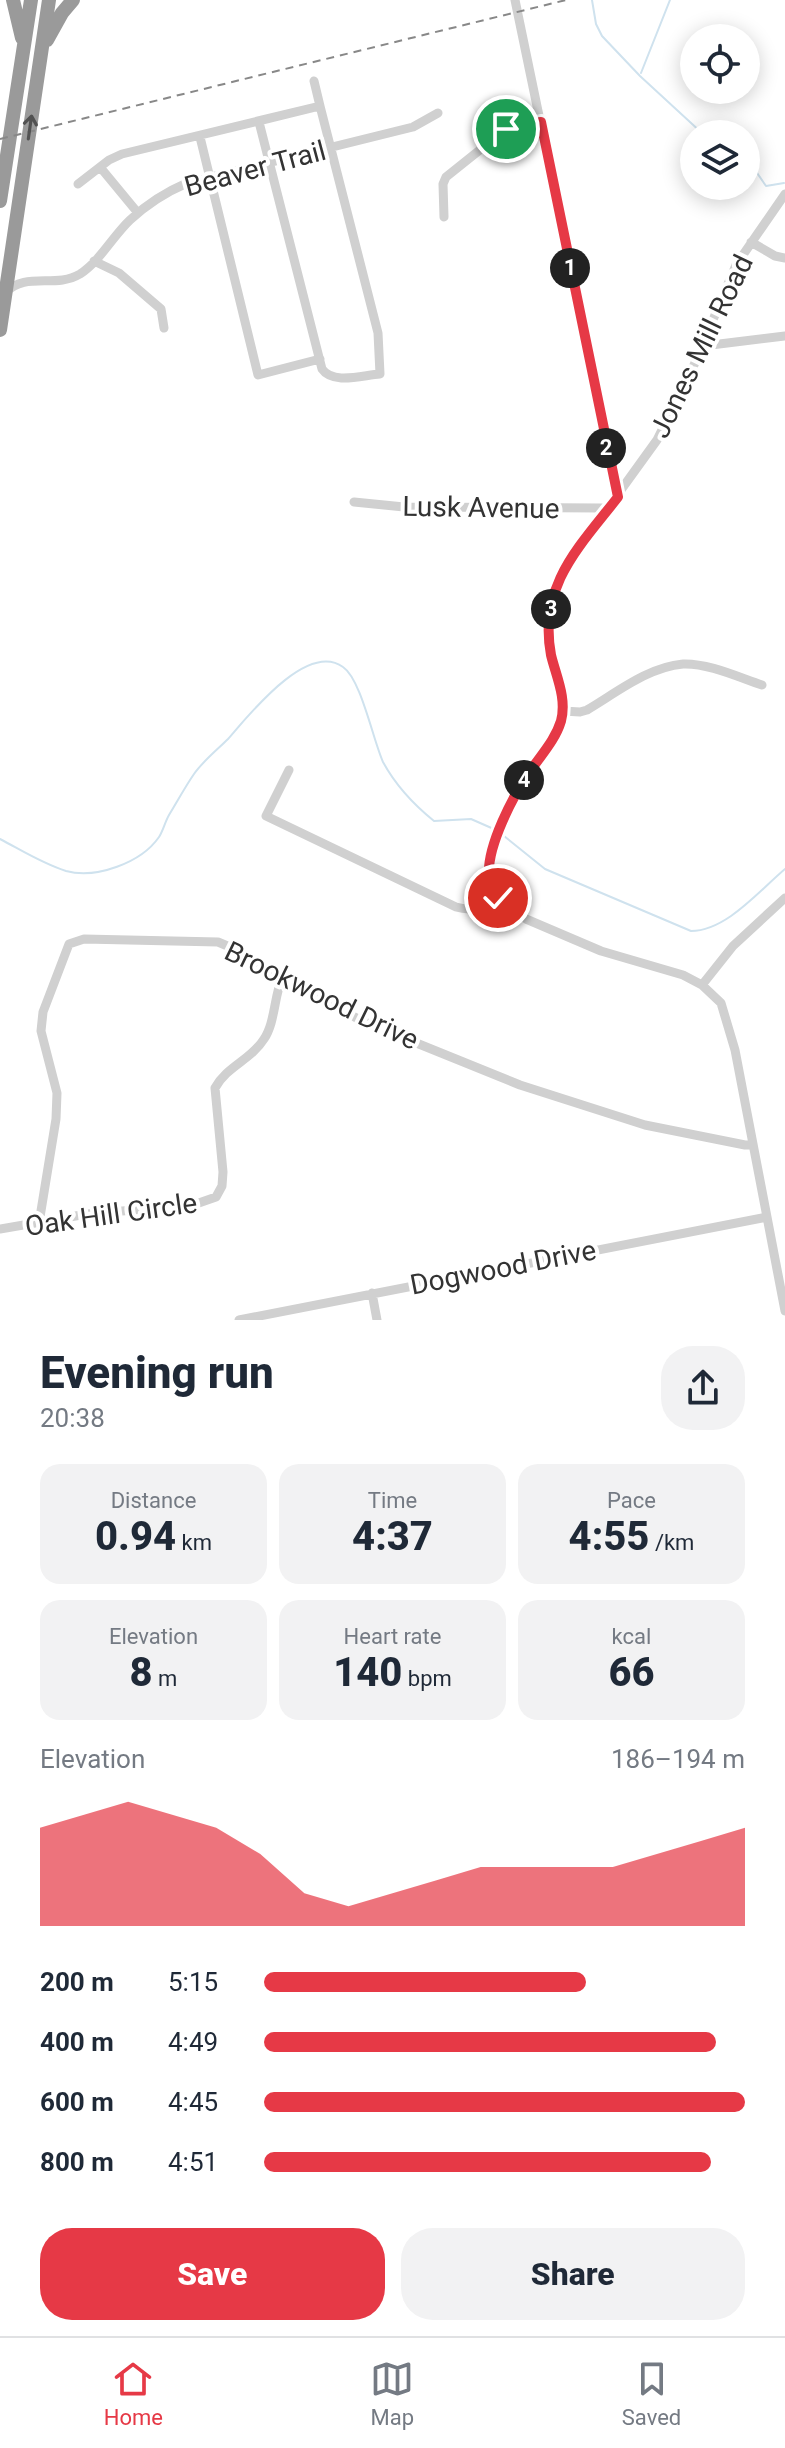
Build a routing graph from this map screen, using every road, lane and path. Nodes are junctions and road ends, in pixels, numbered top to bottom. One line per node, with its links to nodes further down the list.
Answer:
1 (13, 0): 6 (highway)
2 (31, 0): 6 (highway)
3 (49, 0): 7 (highway)
4 (73, 0): 7 (highway)
5 (515, 0): 12 (street)
6 (23, 54): 20 (highway)
7 (41, 55): 25 (highway, one-way to 7)
8 (314, 81): 9 (street)
9 (320, 106): 11 (street); 14 (street)
10 (438, 113): 14 (street, Beaver Trail)
11 (259, 122): 13 (street); 15 (street)
12 (541, 122): 22 (street); 34 (street)
13 (200, 137): 16 (street); 17 (street)
14 (332, 147): 15 (street, Beaver Trail); 33 (street)
15 (270, 163): 17 (street, Beaver Trail); 33 (street)
16 (100, 167): 18 (street); 21 (street)
17 (209, 178): 21 (street, Beaver Trail); 33 (street)
18 (78, 184)
19 (785, 194): 23 (street, Jones Mill Road)
20 (0, 201)
21 (138, 213): 26 (street, Beaver Trail)
22 (444, 217)
23 (751, 242): 24 (street); 32 (street, Jones Mill Road)
24 (785, 258)
25 (10, 260): 27 (street); 28 (highway)
26 (94, 261): 27 (street, Beaver Trail); 29 (street)
27 (32, 281): 28 (street, Beaver Trail)
28 (5, 293): 30 (highway)
29 (164, 328)
30 (0, 330)
31 (785, 336): 32 (street)
32 (703, 346): 34 (street, Jones Mill Road)
33 (320, 359)
34 (618, 497): 36 (street, Jones Mill Road)
35 (354, 502): 36 (street, Lusk Avenue)
36 (607, 511): 38 (street, Jones Mill Road)
37 (762, 685): 38 (street)
38 (563, 711): 40 (street)
39 (289, 770): 40 (street)
40 (498, 898): 43 (street)
41 (785, 898): 43 (street)
42 (282, 978): 44 (street, Brookwood Drive); 46 (street, Oak Hill Circle); 46 (street, Brookwood Drive)
43 (702, 985): 44 (street)
44 (753, 1144): 45 (street)
45 (767, 1217): 48 (street, Dogwood Drive); 49 (street)
46 (39, 1223): 47 (street, Oak Hill Circle)
47 (0, 1229)
48 (372, 1293): 50 (street, Dogwood Drive); 51 (street)
49 (785, 1311)
50 (239, 1320)
51 (377, 1320)

